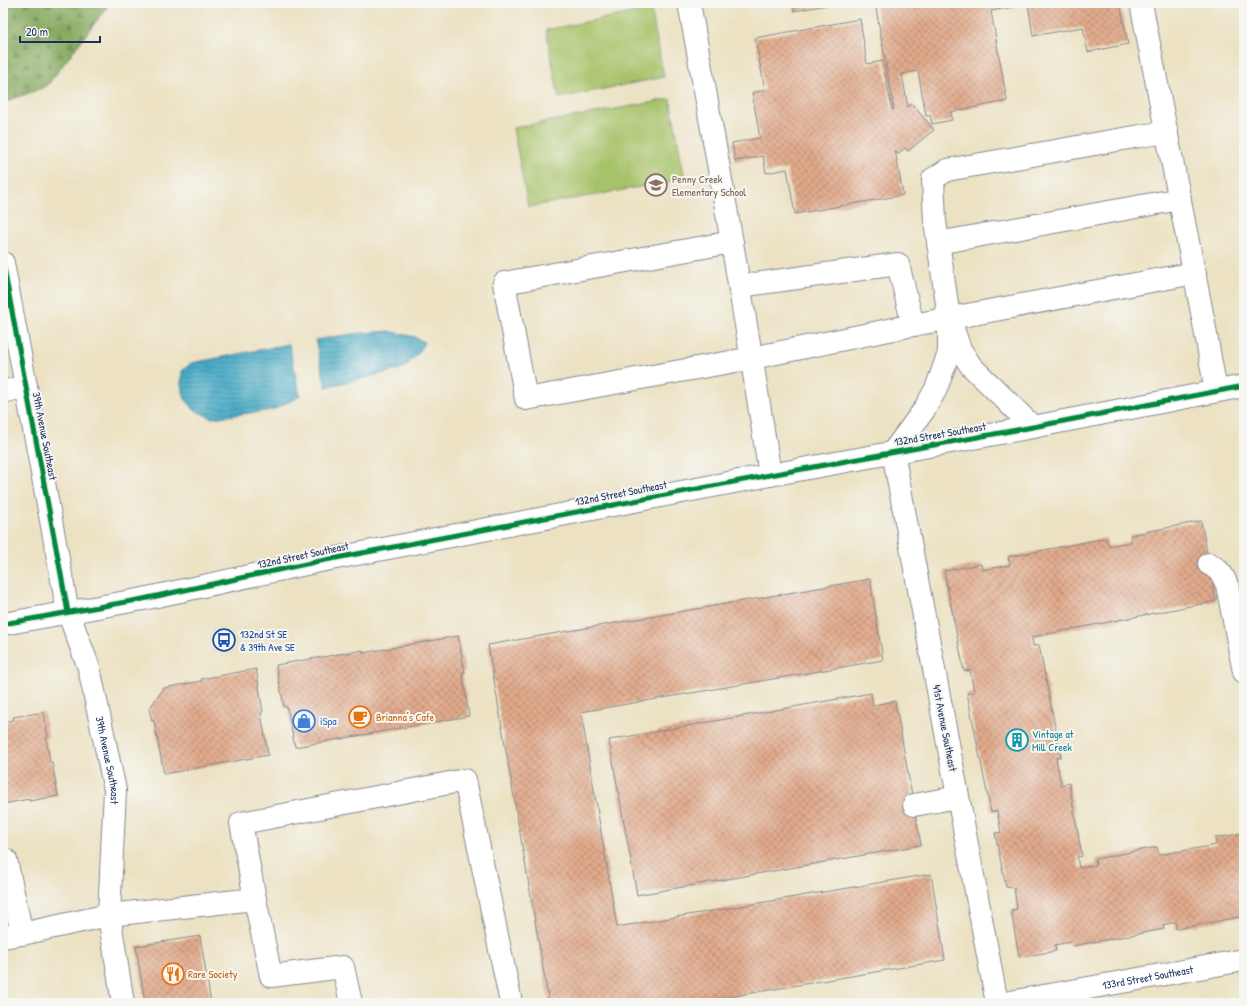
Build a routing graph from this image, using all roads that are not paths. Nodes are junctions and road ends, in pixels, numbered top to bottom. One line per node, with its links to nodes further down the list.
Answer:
1 (689, 3): 5 (main road)
2 (1141, 3): 3 (main road)
3 (1167, 132): 4 (main road); 6 (main road)
4 (1180, 199): 6 (main road); 8 (main road)
5 (732, 242): 9 (main road); 12 (main road)
6 (938, 243): 10 (main road)
7 (3, 263): 13 (main road, 39th Avenue Southeast)
8 (1195, 273): 10 (main road); 15 (main road)
9 (740, 286): 11 (main road); 12 (main road)
10 (949, 318): 11 (main road); 17 (main road); 18 (main road)
11 (913, 325): 12 (main road)
12 (752, 358): 19 (main road)
13 (26, 386): 16 (main road); 21 (main road, 39th Avenue Southeast)
14 (1244, 386): 15 (main road, 132nd Street Southeast)
15 (1216, 391): 17 (main road, 132nd Street Southeast)
16 (3, 392)
17 (1033, 428): 18 (main road, 132nd Street Southeast)
18 (893, 452): 19 (main road, 132nd Street Southeast); 24 (main road, 41st Avenue Southeast)
19 (770, 475): 21 (main road, 132nd Street Southeast)
20 (1209, 564): 23 (main road)
21 (68, 612): 22 (main road, 132nd Street Southeast); 28 (main road, 39th Avenue Southeast)
22 (3, 624)
23 (1244, 672)
24 (958, 797): 25 (main road); 34 (main road, 41st Avenue Southeast)
25 (914, 805)
26 (3, 860): 29 (main road)
27 (254, 899): 28 (main road); 32 (main road); 33 (main road)
28 (109, 915): 29 (main road); 31 (main road, 39th Avenue Southeast)
29 (13, 936)
30 (1244, 960): 35 (main road, 133rd Street Southeast)
31 (123, 1003)
32 (351, 1003)
33 (511, 1003)
34 (997, 1003)
35 (1005, 1003)

